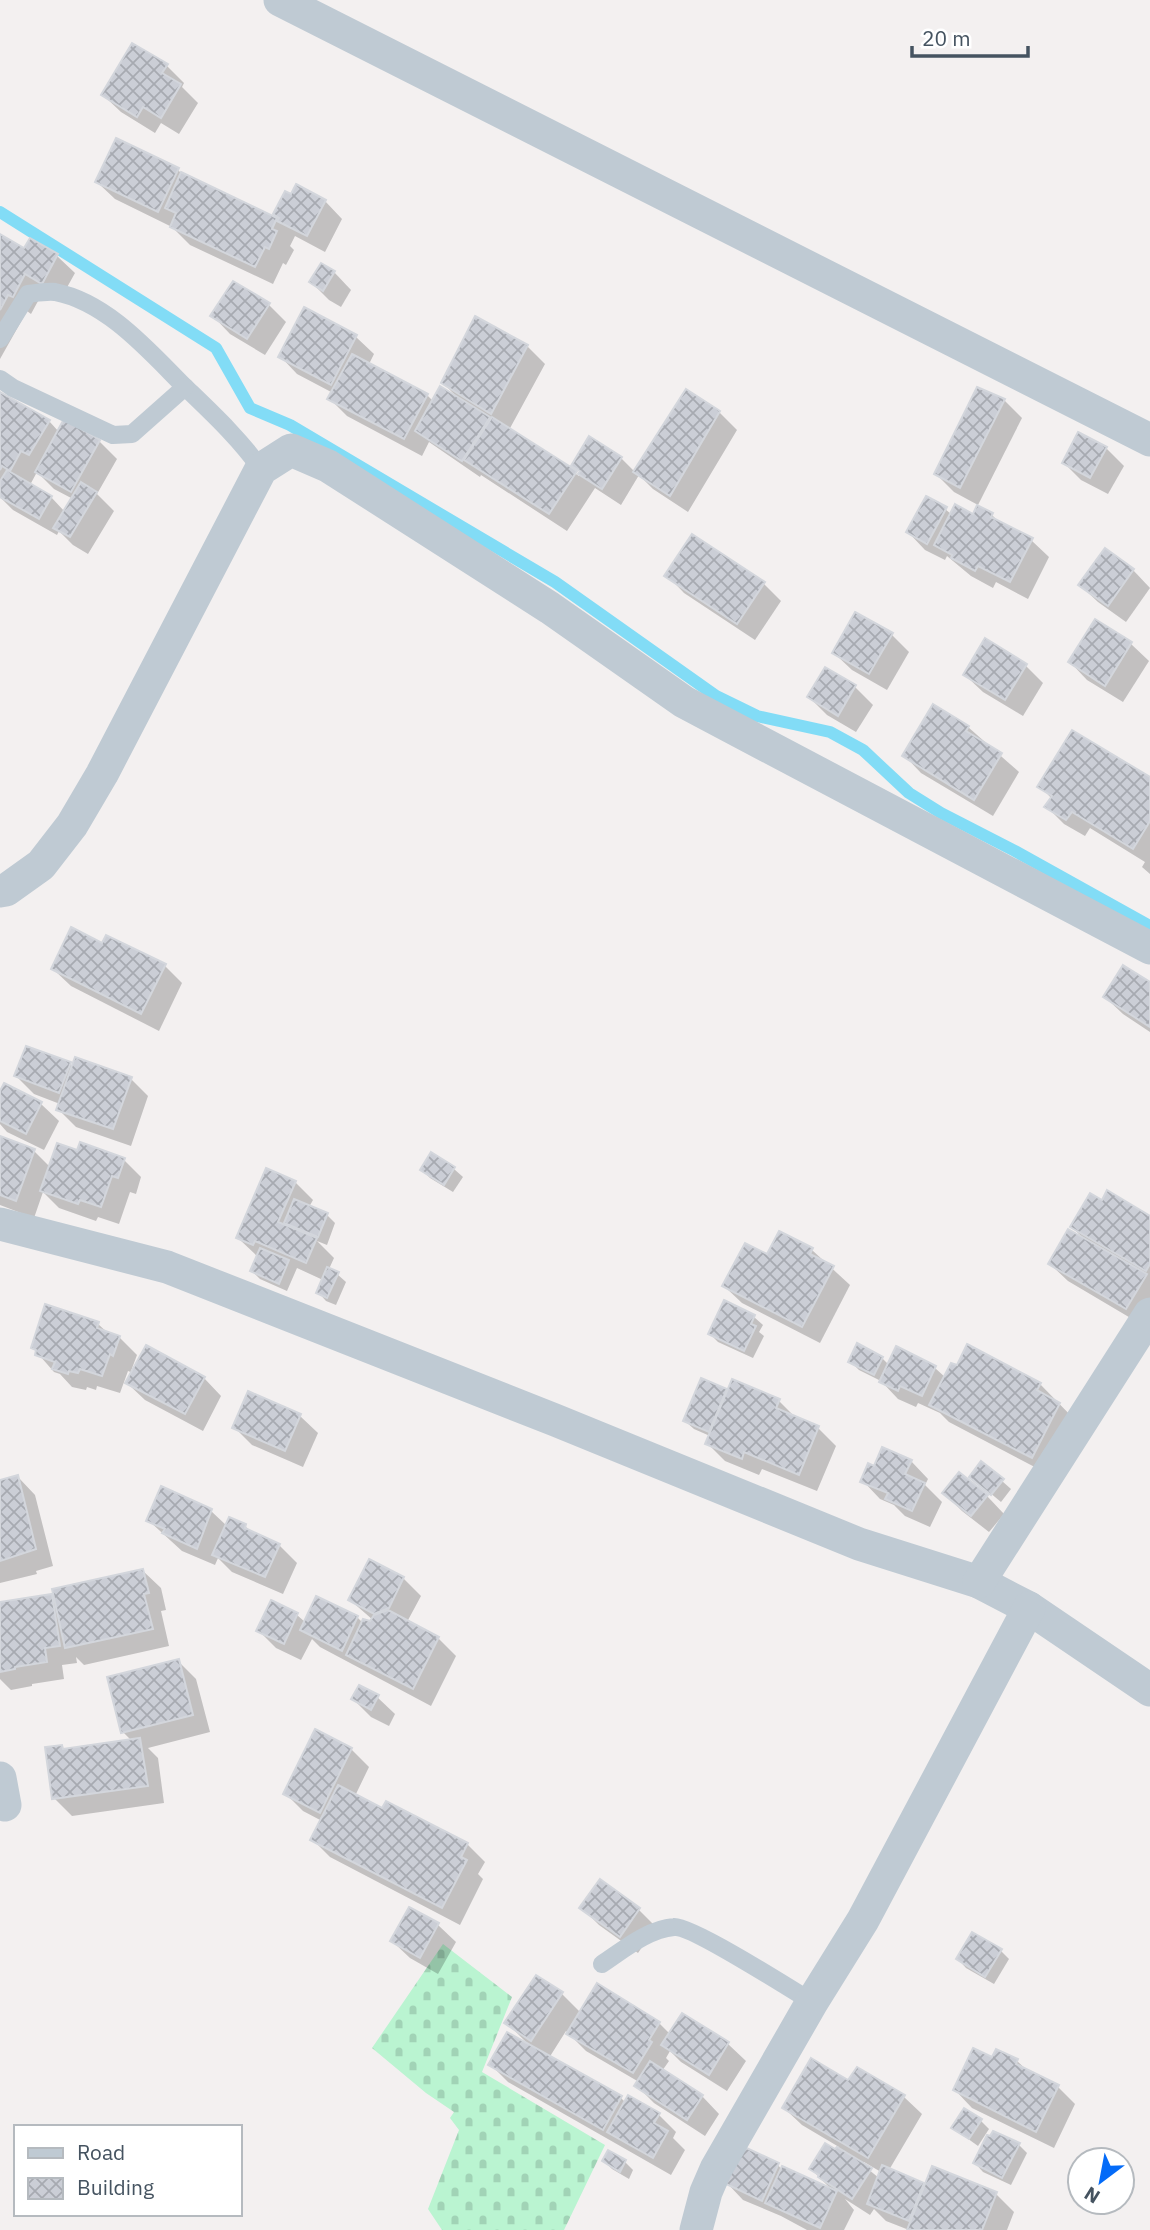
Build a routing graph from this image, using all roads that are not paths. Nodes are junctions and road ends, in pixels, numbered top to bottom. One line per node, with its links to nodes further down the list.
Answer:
1 (280, 0): 5 (street)
2 (0, 338): 4 (lane)
3 (0, 379): 4 (lane)
4 (185, 387): 6 (lane)
5 (1150, 440)
6 (261, 469): 7 (street); 8 (street)
7 (0, 891)
8 (1150, 948)
9 (0, 1224): 11 (street)
10 (1150, 1314): 11 (street)
11 (979, 1582): 12 (street)
12 (1029, 1608): 13 (street); 15 (street)
13 (1150, 1690)
14 (602, 1964): 15 (lane)
15 (812, 2002): 16 (street)
16 (696, 2230)

